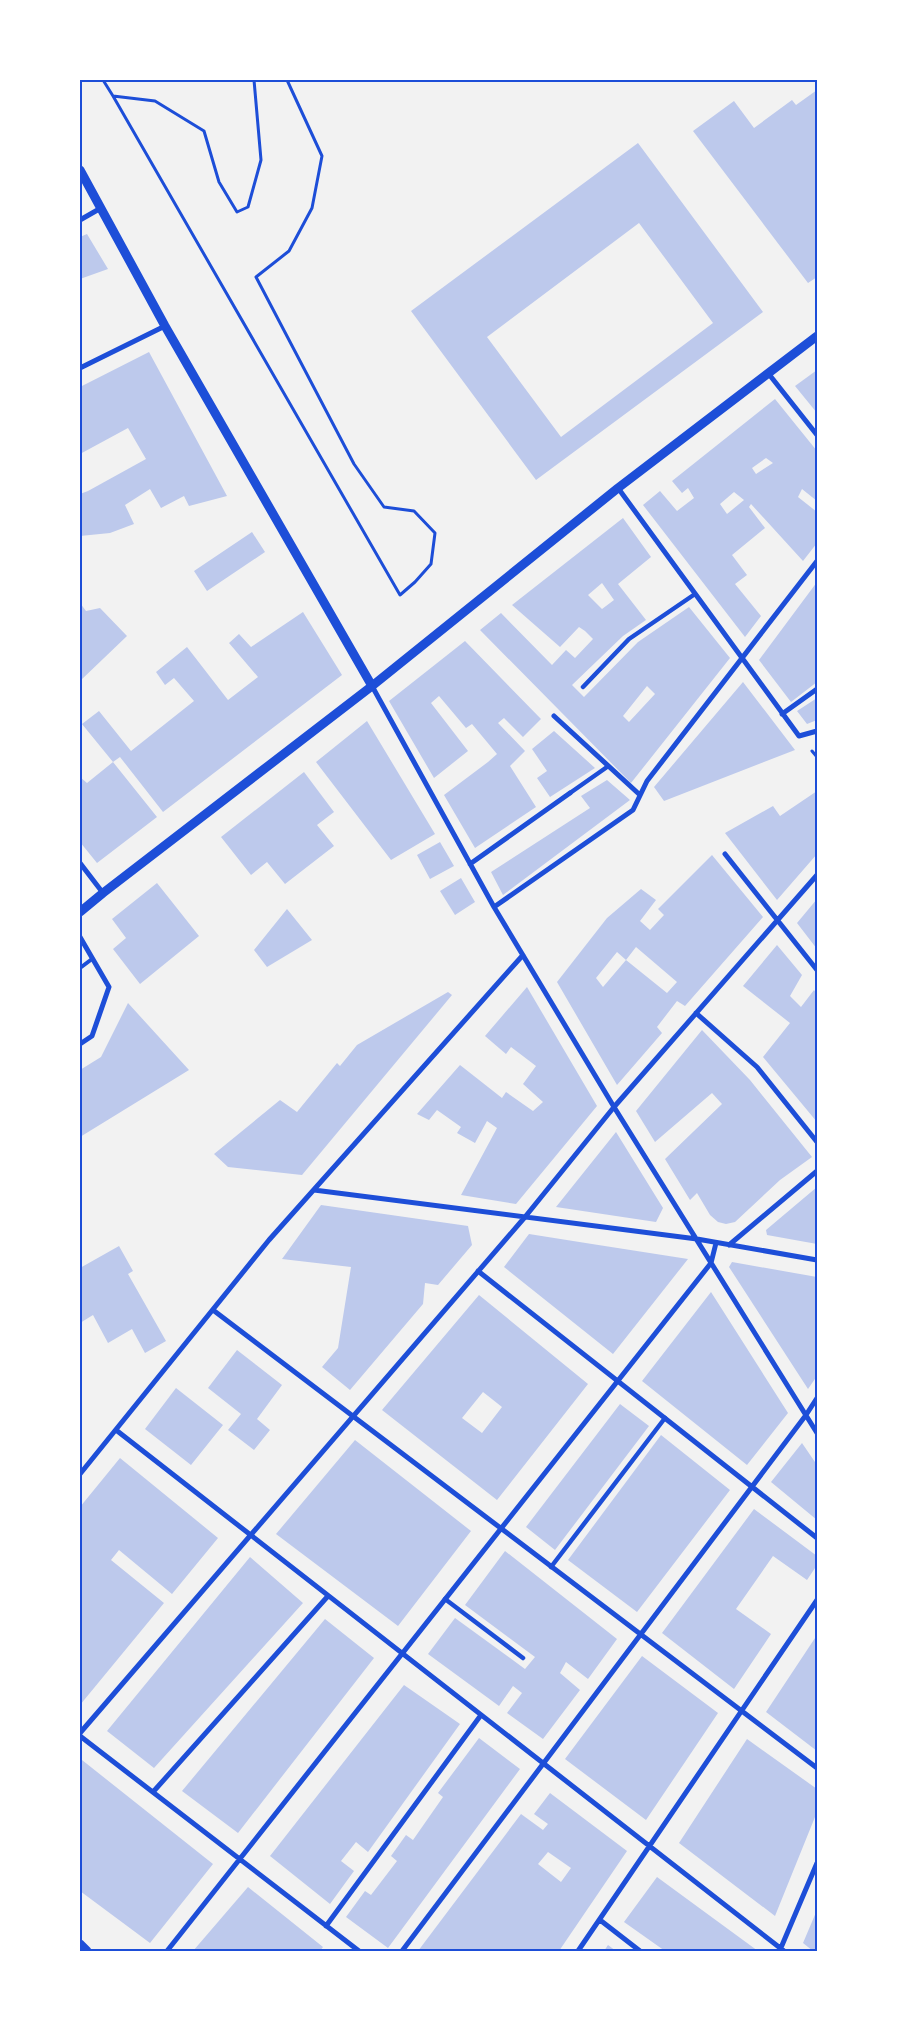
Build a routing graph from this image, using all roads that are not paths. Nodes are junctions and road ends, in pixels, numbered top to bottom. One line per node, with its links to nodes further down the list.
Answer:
1 (80, 170): 2 (street)
2 (101, 208): 3 (street); 4 (street)
3 (80, 220)
4 (165, 326): 6 (street); 13 (street)
5 (817, 336): 7 (street)
6 (80, 368)
7 (768, 373): 8 (street); 9 (street)
8 (817, 435)
9 (618, 488): 11 (street); 13 (street)
10 (817, 561): 12 (street)
11 (695, 594): 12 (street); 14 (street)
12 (742, 660): 16 (street); 21 (street)
13 (372, 686): 24 (street); 26 (street)
14 (583, 687)
15 (817, 689): 16 (street)
16 (782, 714): 18 (street)
17 (554, 716): 19 (street)
18 (817, 731)
19 (607, 766): 20 (street); 21 (street)
20 (570, 793): 24 (street)
21 (640, 795): 27 (street)
22 (725, 854): 29 (street)
23 (80, 863): 26 (street)
24 (470, 864): 27 (street)
25 (817, 875): 29 (street)
26 (103, 893): 28 (street)
27 (494, 907): 31 (street)
28 (80, 912)
29 (778, 919): 34 (street); 35 (street)
30 (80, 938): 32 (street)
31 (523, 956): 37 (street); 40 (street)
32 (92, 959): 33 (lane); 36 (street)
33 (80, 968)
34 (817, 970)
35 (696, 1013): 37 (street); 38 (street)
36 (80, 1044)
37 (614, 1106): 41 (street); 42 (street)
38 (817, 1142)
39 (817, 1172): 44 (street)
40 (314, 1190): 41 (street); 48 (street)
41 (525, 1217): 42 (street); 47 (street)
42 (697, 1239): 43 (street); 46 (street)
43 (716, 1243): 44 (street); 46 (street)
44 (730, 1245): 45 (street)
45 (817, 1260)
46 (711, 1263): 49 (street); 51 (street)
47 (478, 1271): 49 (street); 52 (street)
48 (213, 1310): 52 (street); 54 (street)
49 (617, 1380): 53 (street); 58 (street)
50 (817, 1398): 51 (street)
51 (806, 1415): 55 (street); 57 (street)
52 (353, 1416): 58 (street); 59 (street)
53 (665, 1418): 57 (street); 61 (street)
54 (116, 1430): 56 (street); 59 (street)
55 (817, 1433)
56 (80, 1474)
57 (752, 1487): 60 (street); 65 (street)
58 (500, 1528): 61 (street); 63 (street)
59 (251, 1535): 62 (street); 70 (street)
60 (817, 1538)
61 (551, 1566): 65 (street)
62 (328, 1596): 66 (street); 73 (street)
63 (445, 1599): 66 (street); 67 (street)
64 (817, 1600): 68 (street)
65 (641, 1634): 68 (street); 71 (street)
66 (402, 1653): 69 (street); 75 (street)
67 (523, 1658)
68 (742, 1711): 72 (street); 74 (street)
69 (481, 1715): 71 (street); 78 (street)
70 (80, 1735): 73 (street)
71 (543, 1763): 74 (street); 84 (street)
72 (817, 1768)
73 (153, 1792): 75 (street)
74 (650, 1846): 77 (street); 80 (street)
75 (239, 1859): 78 (street); 82 (street)
76 (817, 1863): 80 (street)
77 (600, 1920): 85 (street); 86 (street)
78 (326, 1926): 83 (street)
79 (80, 1944): 81 (street)
80 (782, 1950)
81 (87, 1951)
82 (167, 1951)
83 (359, 1951)
84 (402, 1951)
85 (578, 1951)
86 (640, 1951)

